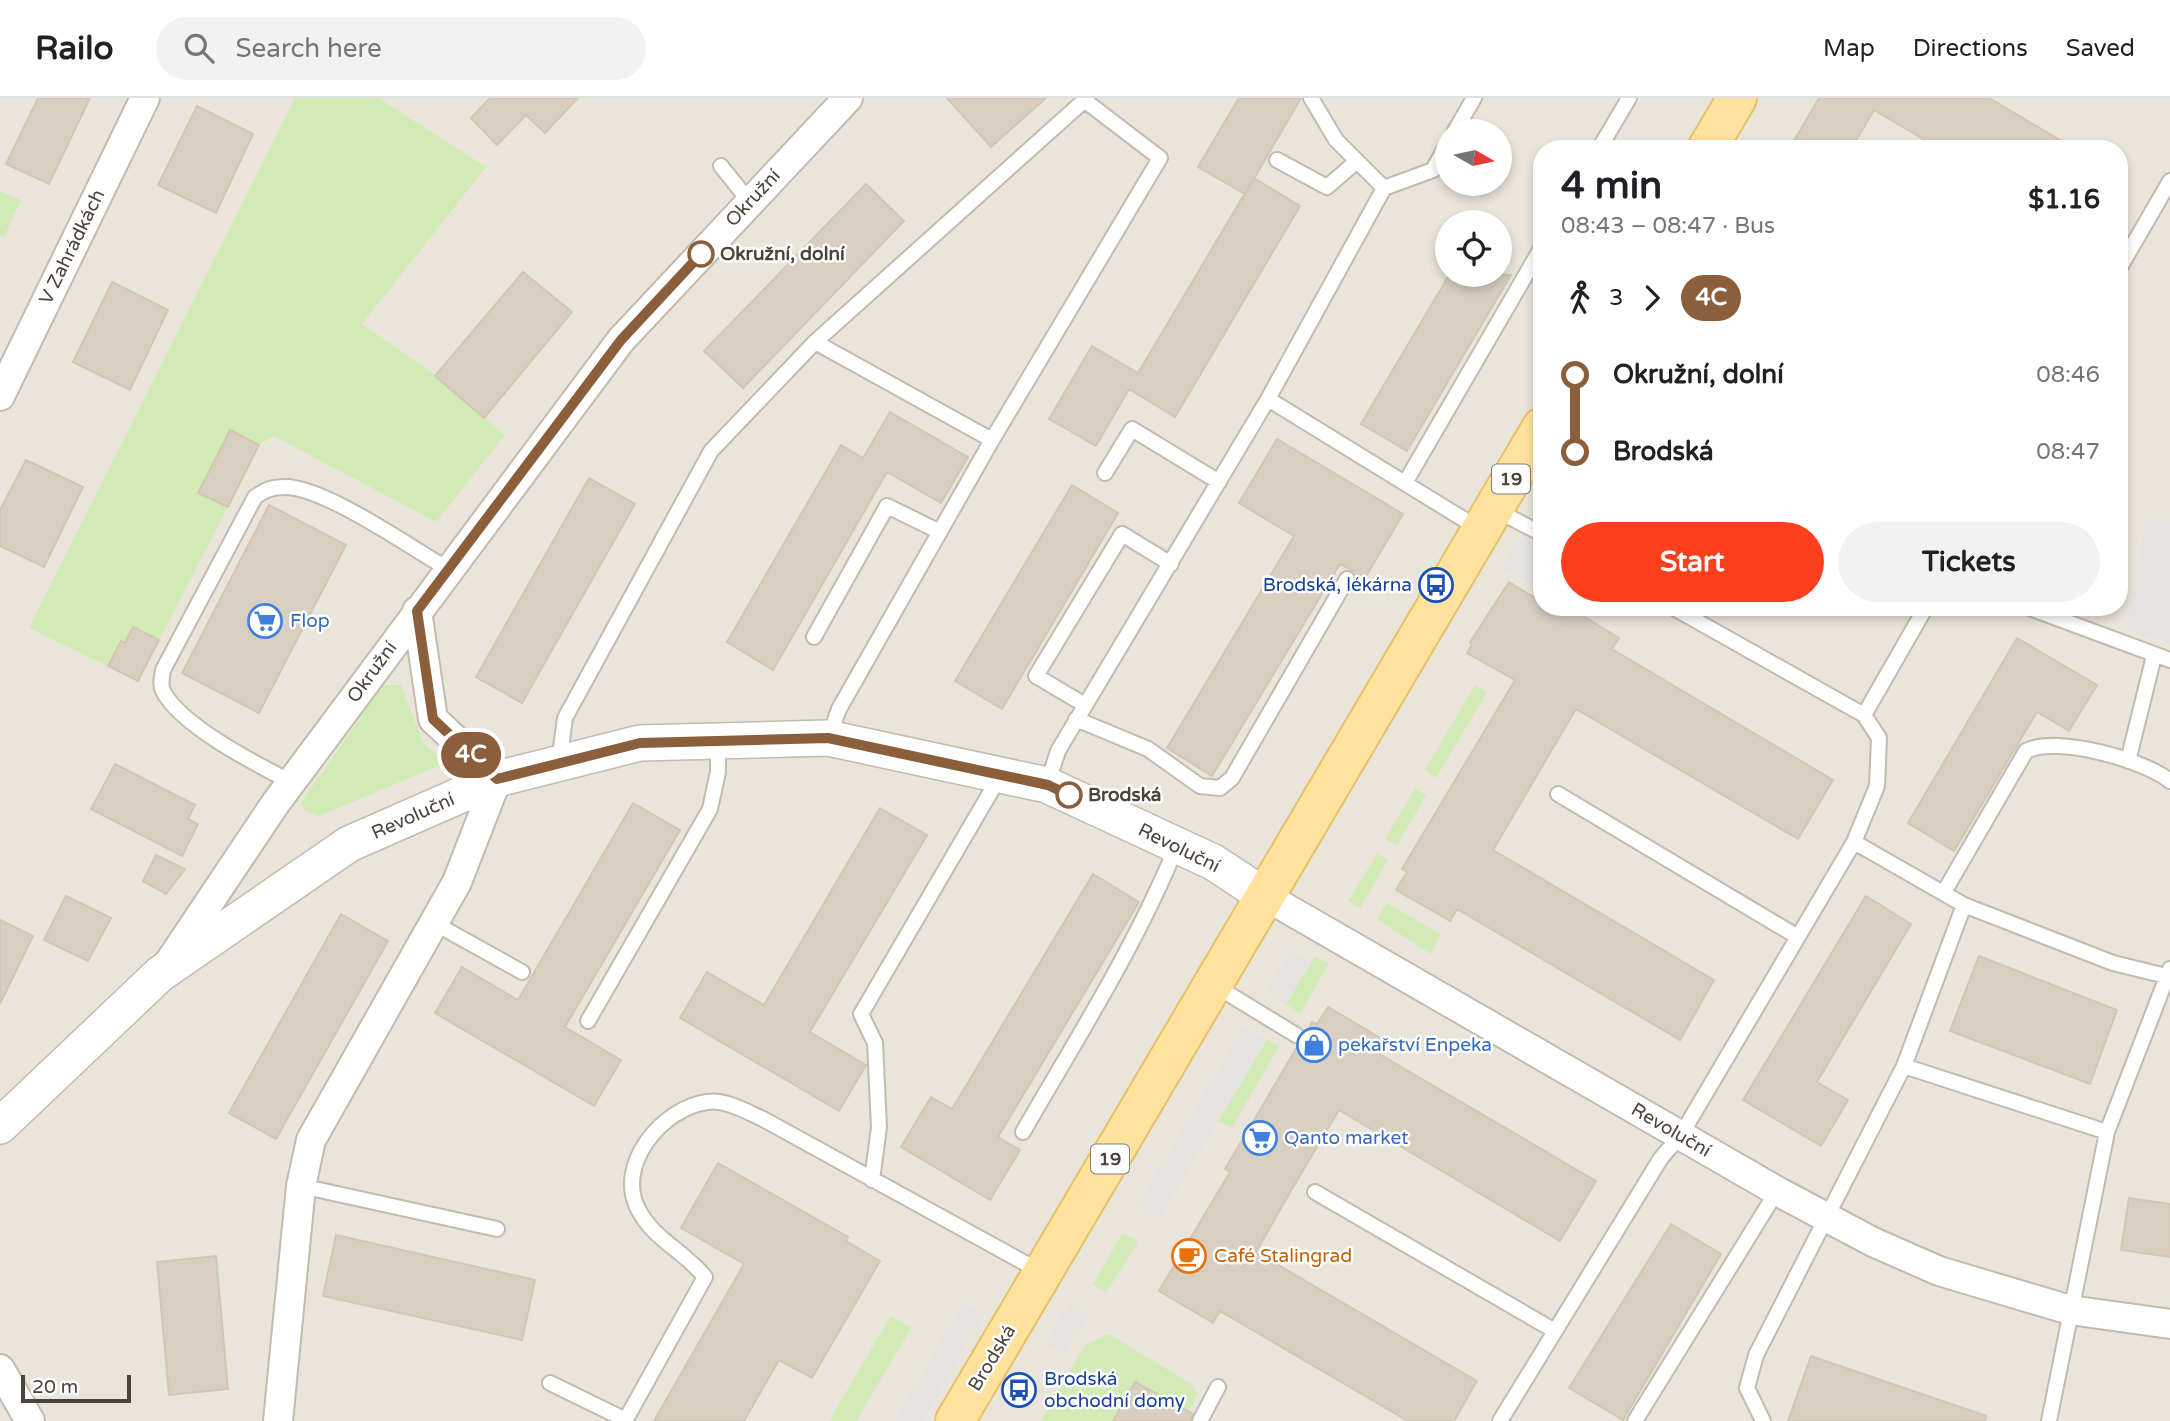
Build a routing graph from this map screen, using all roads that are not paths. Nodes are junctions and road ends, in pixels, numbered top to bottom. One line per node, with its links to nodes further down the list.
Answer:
1 (145, 98): 21 (street, V Zahrádkách)
2 (848, 98): 17 (street, Okružní)
3 (1311, 98): 12 (lane)
4 (1474, 98): 8 (lane)
5 (1629, 98): 9 (lane)
6 (1737, 98): 10 (main road)
7 (1086, 99): 20 (lane); 23 (lane)
8 (1462, 119)
9 (1604, 140)
10 (1712, 140)
11 (1276, 160): 12 (lane)
12 (1357, 161): 16 (lane)
13 (721, 166): 17 (lane)
14 (1435, 166): 16 (lane)
15 (2170, 181): 18 (lane)
16 (1384, 188): 22 (lane)
17 (749, 201): 32 (street, Okružní)
18 (2128, 253)
19 (1533, 263): 27 (lane)
20 (816, 342): 23 (lane); 47 (lane)
21 (0, 396)
22 (1268, 399): 26 (lane); 27 (lane)
23 (992, 440): 29 (lane)
24 (1533, 442): 28 (main road, Brodská / 19)
25 (1105, 473): 26 (lane)
26 (1219, 482): 31 (lane)
27 (1405, 483): 28 (lane)
28 (1488, 519): 30 (lane); 57 (main road, Brodská / 19)
29 (940, 532): 38 (lane); 44 (lane)
30 (1533, 532)
31 (1171, 565): 41 (lane); 41 (lane)
32 (448, 569): 34 (street, Okružní); 51 (lane)
33 (1347, 579): 43 (lane)
34 (417, 611): 49 (street); 51 (street, Okružní)
35 (1688, 616): 42 (lane)
36 (1921, 616): 42 (lane)
37 (2050, 616): 39 (lane)
38 (814, 637)
39 (2154, 656): 40 (lane); 46 (lane)
40 (2170, 660)
41 (1085, 705): 43 (lane)
42 (1864, 715): 54 (lane)
43 (1076, 719): 52 (lane)
44 (828, 738): 45 (street, Revoluční); 48 (street, Revoluční)
45 (718, 741): 47 (street, Revoluční); 65 (lane)
46 (2128, 761): 50 (lane); 56 (lane)
47 (559, 763): 49 (street, Revoluční)
48 (1001, 775): 52 (street, Revoluční); 72 (lane)
49 (497, 779): 59 (street); 62 (street, Revoluční)
50 (2170, 781)
51 (291, 782): 62 (street, Okružní)
52 (1048, 785): 55 (street, Revoluční)
53 (1559, 794): 60 (lane)
54 (1854, 842): 56 (lane); 60 (lane)
55 (1177, 845): 57 (street, Revoluční); 69 (lane)
56 (1944, 892): 58 (lane)
57 (1265, 896): 64 (main road, Brodská / 19); 71 (street, Revoluční)
58 (1964, 905): 63 (lane); 67 (lane)
59 (434, 923): 61 (lane); 73 (street)
60 (1798, 937): 71 (lane)
61 (522, 972)
62 (160, 974): 68 (street, Revoluční)
63 (2169, 974): 70 (lane)
64 (1213, 985): 66 (lane); 78 (main road, Brodská / 19)
65 (588, 1021)
66 (1296, 1035)
67 (1904, 1066): 70 (lane); 76 (lane)
68 (0, 1126)
69 (1023, 1132)
70 (2107, 1132): 79 (lane)
71 (1681, 1135): 74 (street, Revoluční); 81 (lane)
72 (872, 1180): 78 (lane); 87 (lane)
73 (302, 1186): 77 (lane); 86 (street)
74 (1777, 1191): 76 (street, Revoluční); 91 (lane)
75 (1315, 1192): 81 (lane)
76 (1827, 1219): 79 (street, Revoluční); 92 (lane)
77 (497, 1229)
78 (1042, 1272): 88 (main road, Brodská / 19)
79 (2070, 1310): 80 (street, Revoluční); 93 (lane)
80 (2170, 1324)
81 (1555, 1331): 90 (lane)
82 (0, 1369): 85 (street)
83 (550, 1383): 87 (lane)
84 (1218, 1387): 89 (lane)
85 (30, 1421)
86 (278, 1421)
87 (625, 1421)
88 (955, 1421)
89 (1200, 1421)
90 (1500, 1421)
91 (1634, 1421)
92 (1763, 1421)
93 (2049, 1421)

